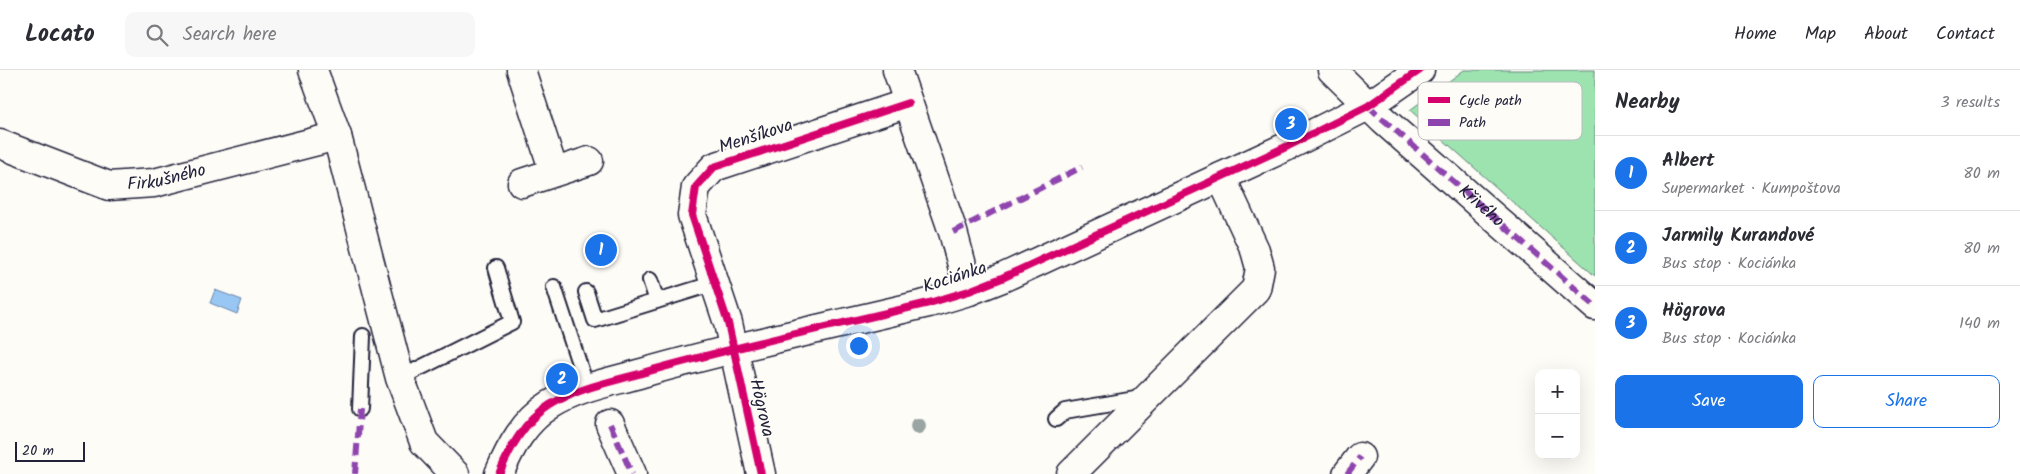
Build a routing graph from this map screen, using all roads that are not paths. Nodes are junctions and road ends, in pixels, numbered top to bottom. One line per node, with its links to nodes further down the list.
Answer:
1 (313, 70): 8 (street)
2 (522, 70): 11 (street)
3 (897, 70): 6 (street)
4 (1332, 70): 7 (street, Křivého)
5 (1420, 70): 7 (street, Kociánka)
6 (908, 103): 16 (street, Menšíkova); 18 (street)
7 (1368, 106): 12 (street, Kociánka); 21 (street, Křivého)
8 (337, 136): 9 (street, Firkušného); 24 (street)
9 (0, 144)
10 (589, 161): 11 (street)
11 (554, 172): 13 (street)
12 (1221, 177): 18 (street, Kociánka); 26 (street)
13 (522, 183)
14 (496, 268): 24 (lane)
15 (650, 280): 20 (lane)
16 (715, 284): 20 (lane); 23 (street, Menšíkova)
17 (554, 287): 25 (lane)
18 (968, 291): 23 (street, Kociánka)
19 (586, 292): 20 (lane)
20 (657, 301)
21 (1595, 306)
22 (364, 336): 27 (lane)
23 (733, 349): 25 (street, Kociánka); 33 (street, Högrova)
24 (400, 378): 30 (street)
25 (587, 388): 31 (street, Kociánka)
26 (1147, 397): 28 (lane); 34 (street)
27 (360, 409)
28 (1056, 419)
29 (610, 424): 32 (street)
30 (455, 474)
31 (499, 474)
32 (632, 474)
33 (761, 474)
34 (1071, 474)

